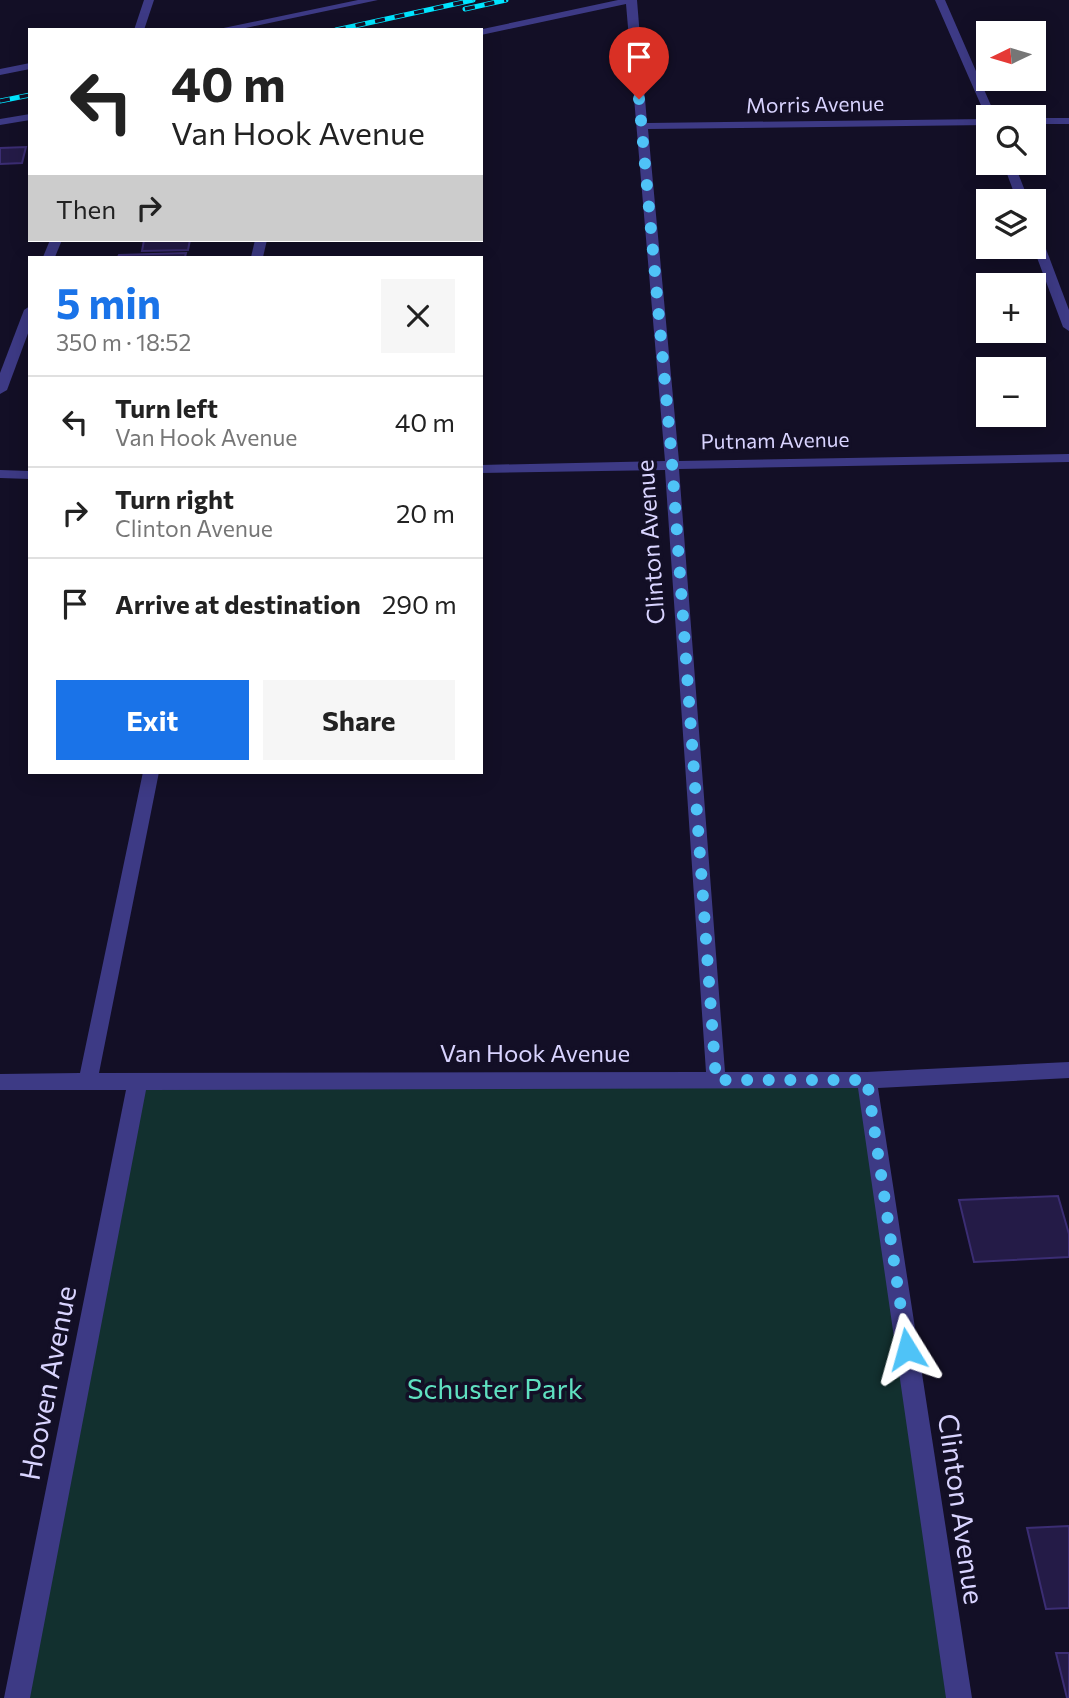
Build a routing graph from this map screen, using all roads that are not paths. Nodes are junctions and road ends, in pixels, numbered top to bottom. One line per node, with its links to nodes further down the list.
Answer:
1 (149, 0): 5 (street)
2 (373, 0): 6 (street)
3 (632, 0): 7 (street); 16 (street, Clinton Avenue)
4 (940, 0): 10 (street)
5 (140, 28)
6 (229, 28)
7 (483, 32)
8 (28, 66): 9 (street)
9 (0, 72)
10 (987, 105)
11 (28, 117): 14 (street)
12 (1046, 121): 13 (street)
13 (1069, 121)
14 (0, 122)
15 (976, 122): 16 (street, Morris Avenue)
16 (641, 127): 22 (street, Clinton Avenue)
17 (1044, 259): 19 (street)
18 (28, 315): 20 (street)
19 (1069, 327)
20 (0, 390)
21 (1069, 457): 22 (street, Putnam Avenue)
22 (672, 464): 23 (street, Putnam Avenue); 29 (street, Clinton Avenue)
23 (483, 469)
24 (0, 474): 25 (street)
25 (28, 475)
26 (151, 774): 31 (street)
27 (1069, 1070): 30 (street, Van Hook Avenue)
28 (138, 1080): 29 (street, Van Hook Avenue); 31 (street, Van Hook Avenue); 33 (street, Hooven Avenue)
29 (716, 1080): 30 (street, Van Hook Avenue)
30 (867, 1080): 34 (street, Clinton Avenue)
31 (88, 1081): 32 (street, Van Hook Avenue)
32 (0, 1082)
33 (17, 1698)
34 (959, 1698)

